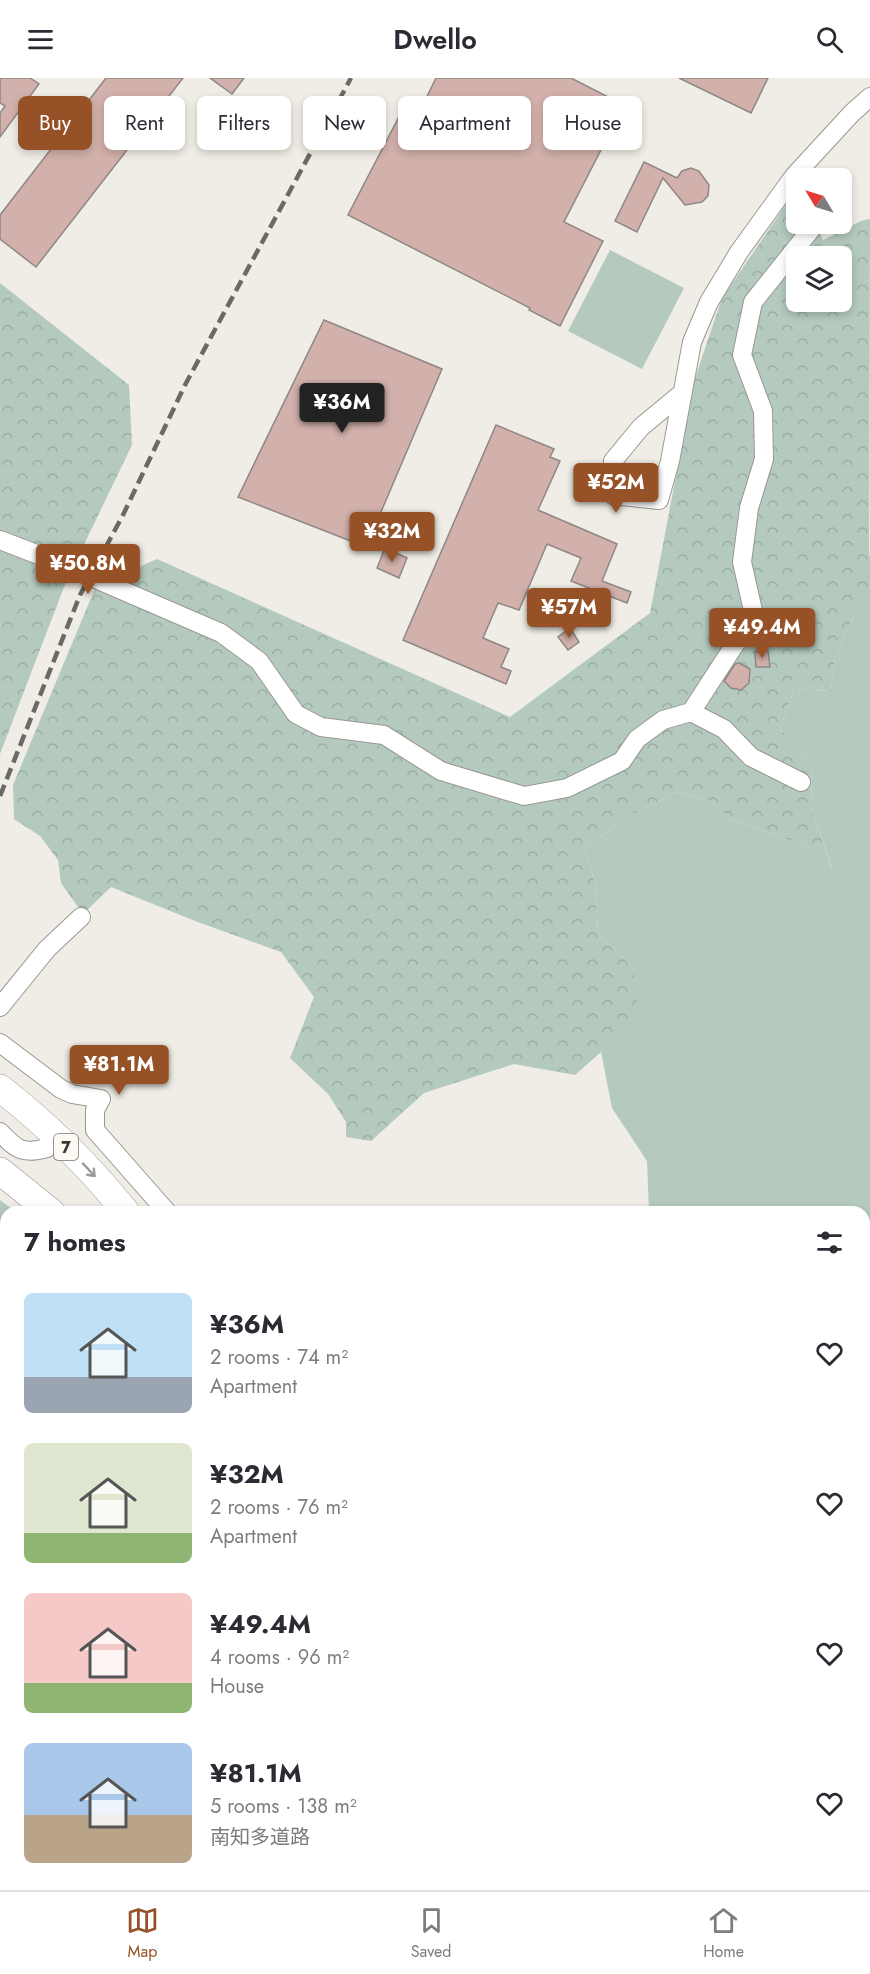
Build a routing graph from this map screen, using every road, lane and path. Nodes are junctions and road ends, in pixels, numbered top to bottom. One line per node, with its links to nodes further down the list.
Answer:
1 (870, 97): 2 (street)
2 (804, 168)
3 (786, 190): 5 (street)
4 (807, 234): 7 (street)
5 (681, 394): 5 (street)
6 (0, 540): 7 (street, bridge)
7 (691, 712): 8 (street)
8 (801, 782)
9 (81, 916): 10 (street)
10 (0, 1007)
11 (0, 1043): 18 (street)
12 (0, 1088): 17 (highway, 7, one-way to 17)
13 (0, 1132): 14 (street)
14 (47, 1148)
15 (0, 1171): 16 (highway)
16 (44, 1206)
17 (121, 1206)
18 (161, 1206)

